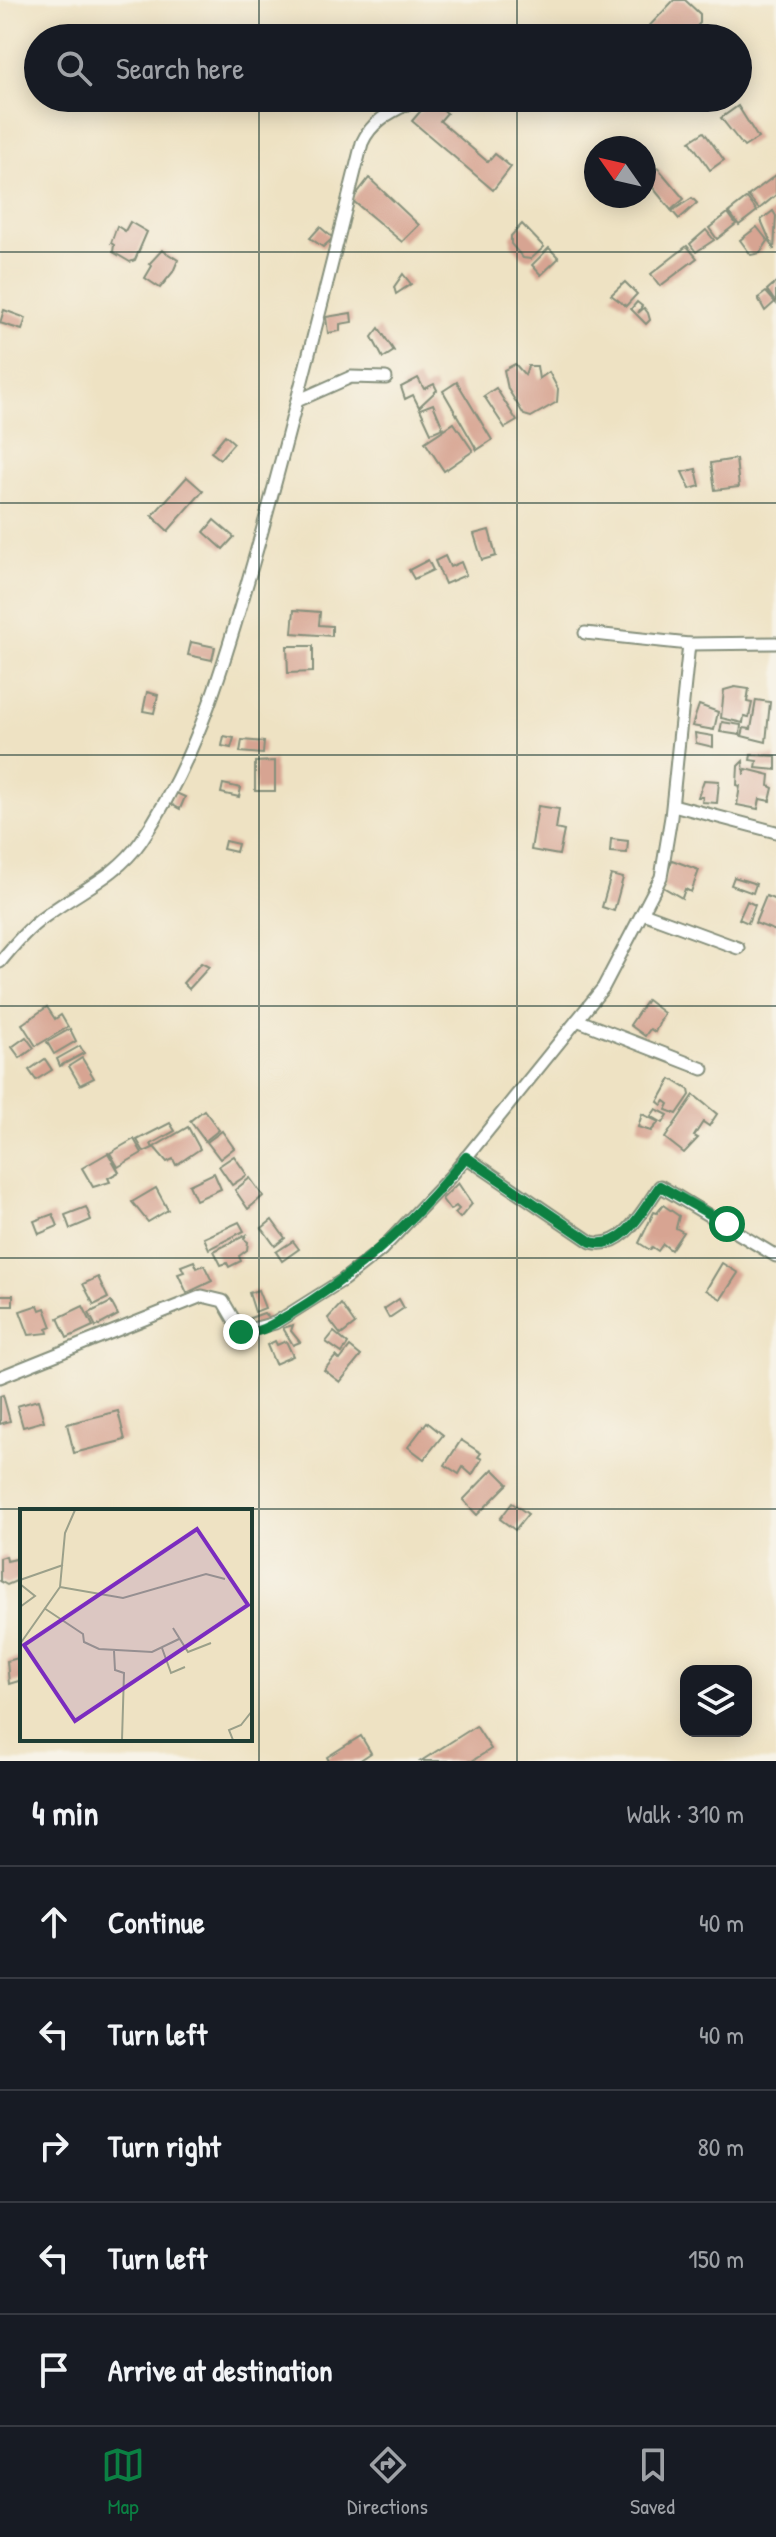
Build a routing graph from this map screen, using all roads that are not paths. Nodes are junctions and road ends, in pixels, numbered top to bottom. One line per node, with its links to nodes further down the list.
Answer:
1 (392, 112): 3 (street)
2 (386, 378): 3 (street)
3 (297, 401): 11 (street)
4 (585, 633): 6 (street)
5 (776, 643): 6 (street)
6 (689, 644): 7 (street)
7 (673, 805): 8 (street); 9 (street)
8 (776, 832)
9 (643, 913): 10 (street); 12 (street)
10 (738, 948)
11 (0, 962)
12 (577, 1020): 13 (street); 14 (street)
13 (703, 1069)
14 (466, 1157): 15 (street); 16 (street)
15 (776, 1256)
16 (0, 1377)

